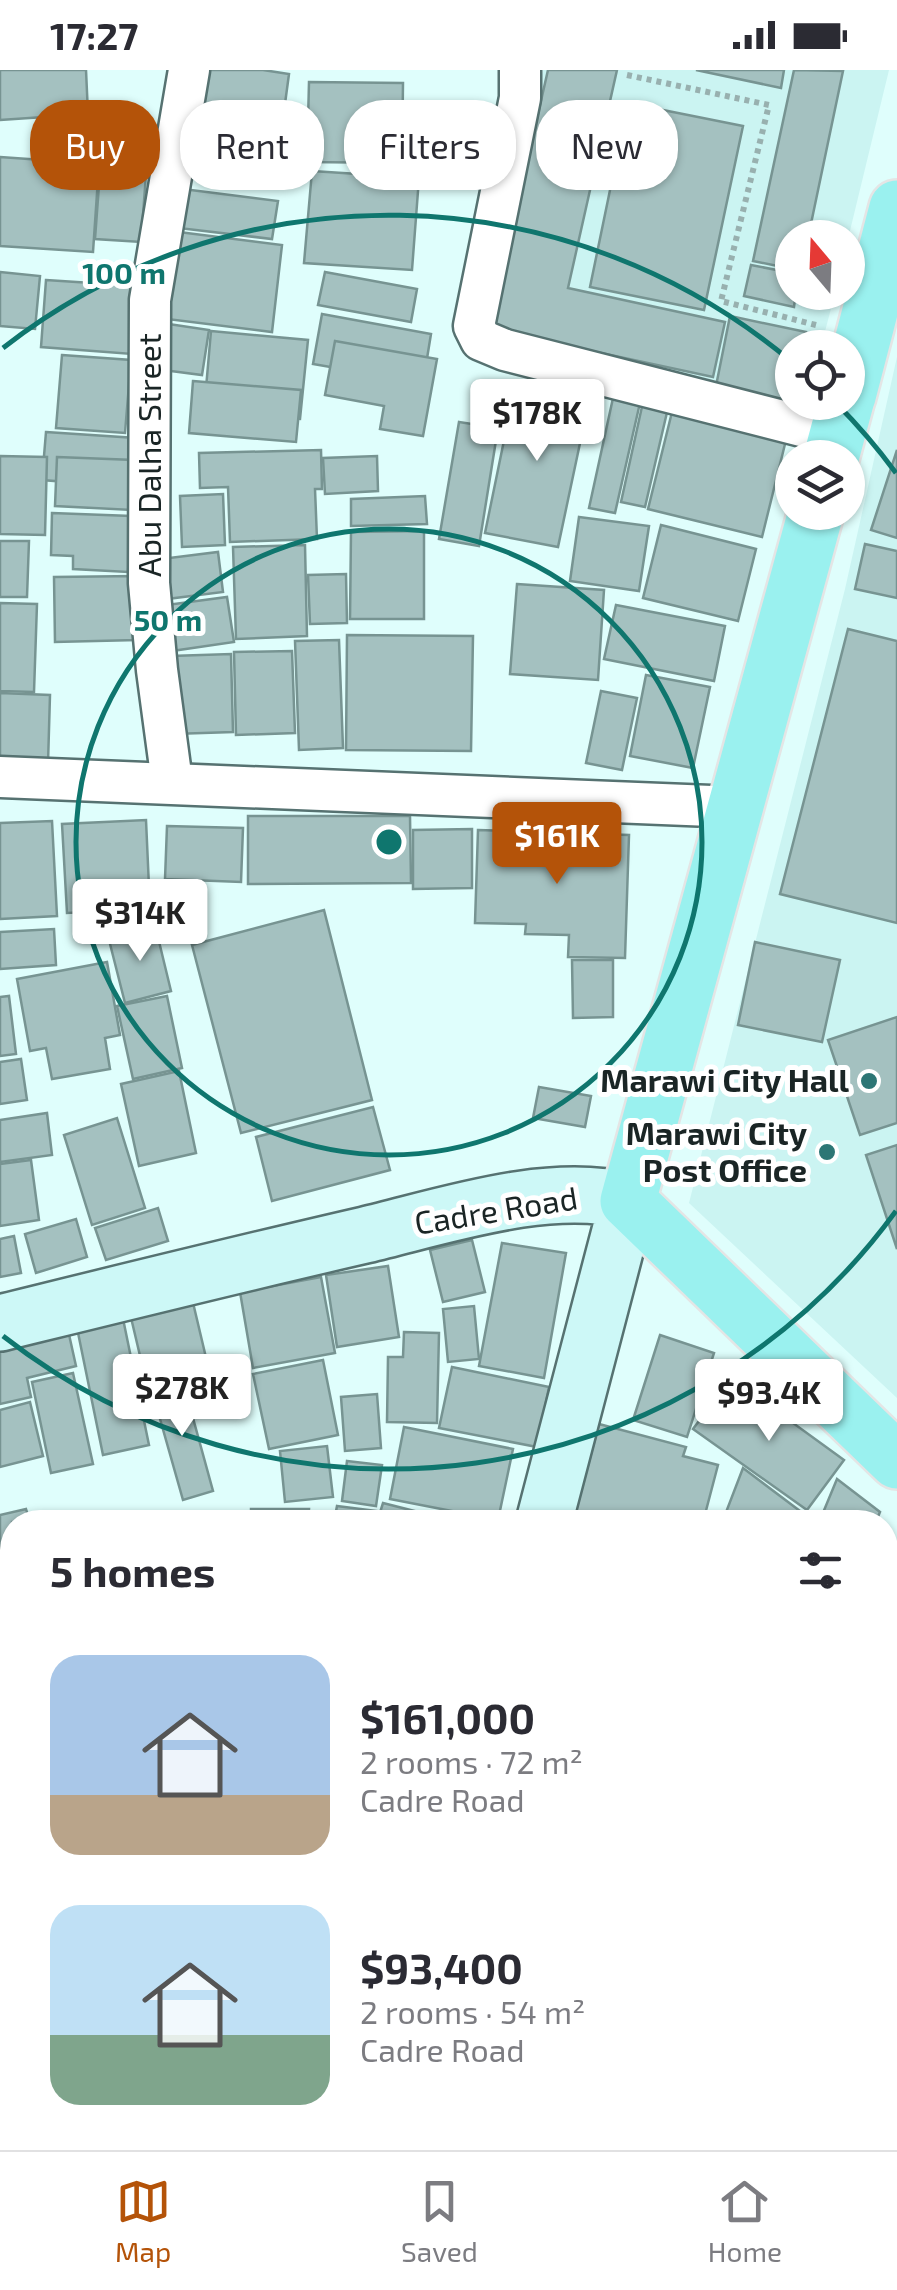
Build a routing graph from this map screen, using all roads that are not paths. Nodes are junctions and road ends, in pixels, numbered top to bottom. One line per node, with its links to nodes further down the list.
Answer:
1 (189, 70): 7 (street, Abu Dalha Street)
2 (520, 70): 4 (street)
3 (897, 208): 4 (main road)
4 (840, 423)
5 (811, 530): 8 (main road)
6 (0, 777): 7 (street)
7 (172, 782): 8 (street)
8 (736, 806): 9 (main road)
9 (628, 1201): 10 (main road, Cadre Road); 11 (main road); 12 (main road)
10 (0, 1323)
11 (897, 1461)
12 (547, 1510)

